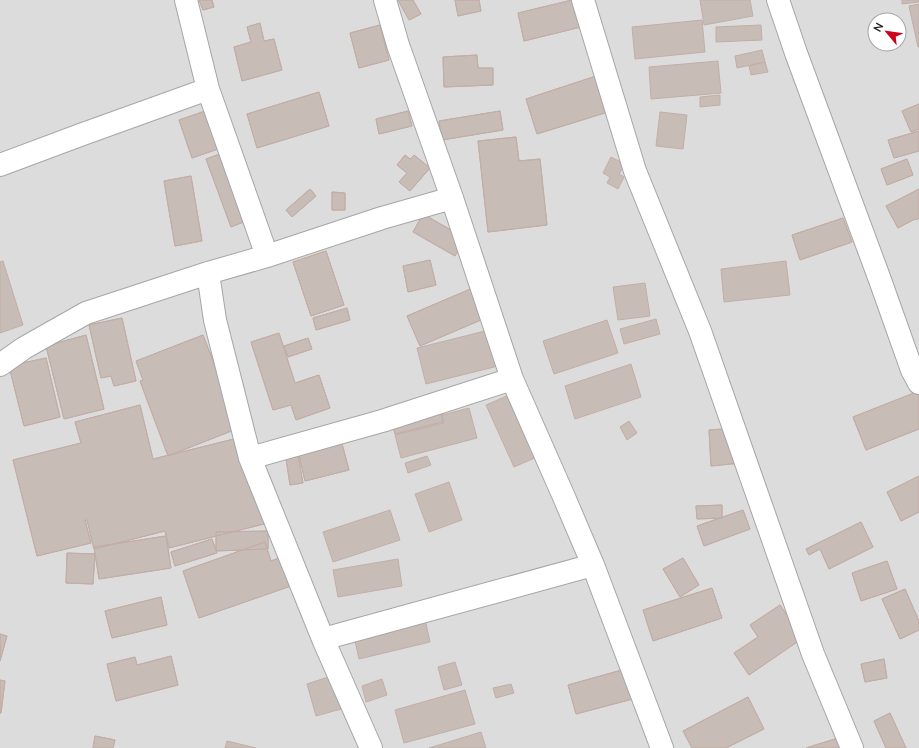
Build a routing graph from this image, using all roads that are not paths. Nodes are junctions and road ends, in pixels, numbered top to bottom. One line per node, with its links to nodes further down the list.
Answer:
1 (186, 0): 5 (street)
2 (385, 0): 7 (street)
3 (583, 0): 18 (street)
4 (778, 0): 12 (street)
5 (208, 89): 6 (street); 8 (street)
6 (0, 165)
7 (452, 198): 8 (street); 11 (street)
8 (267, 256): 9 (street)
9 (208, 273): 10 (street); 13 (street)
10 (0, 365)
11 (512, 379): 13 (street); 14 (street)
12 (919, 384)
13 (250, 458): 15 (street)
14 (593, 565): 15 (street); 17 (street)
15 (323, 639): 16 (street)
16 (371, 748)
17 (662, 748)
18 (852, 748)

